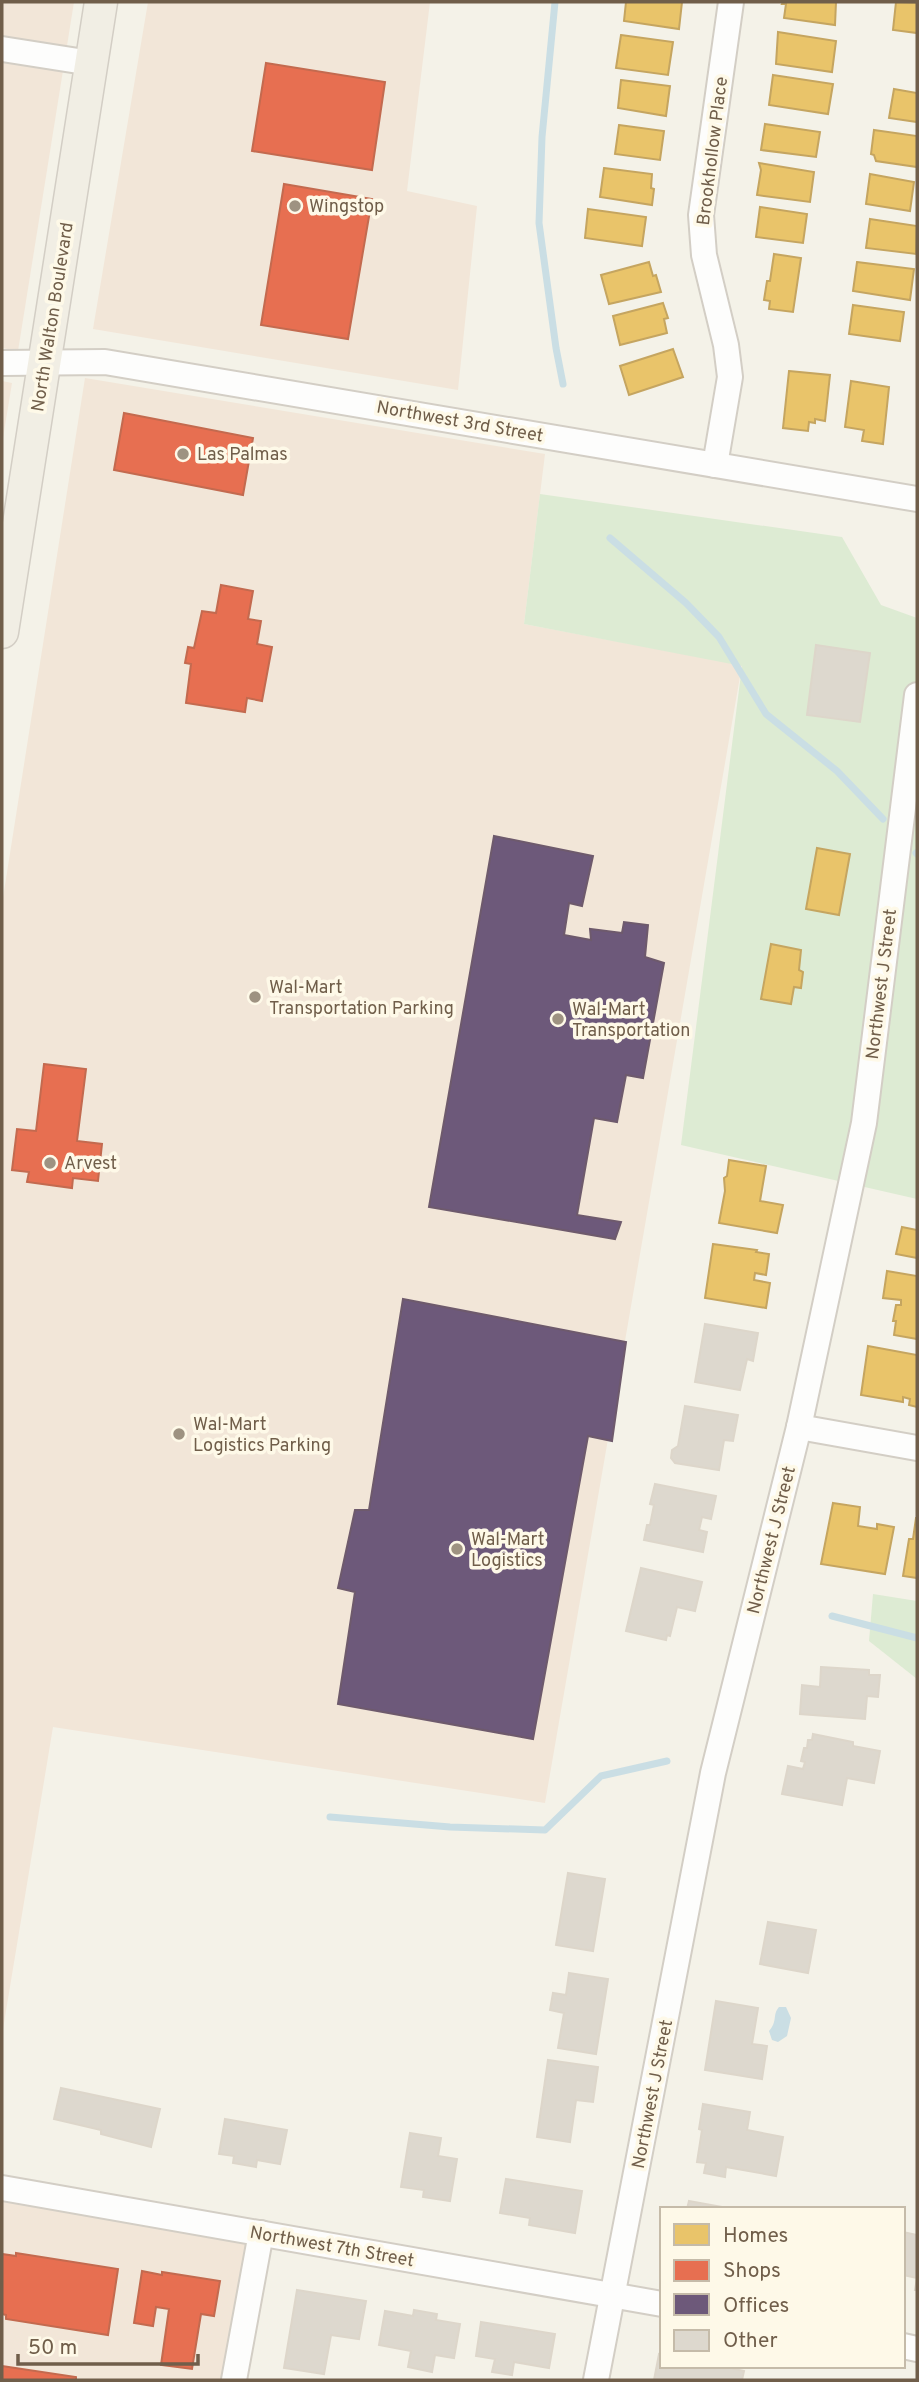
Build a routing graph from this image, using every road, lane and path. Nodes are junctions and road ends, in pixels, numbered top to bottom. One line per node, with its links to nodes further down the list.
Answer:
1 (102, 2): 4 (main road, North Walton Boulevard)
2 (731, 2): 7 (street, Brookhollow Place)
3 (2, 49): 4 (street)
4 (91, 63): 5 (main road, North Walton Boulevard)
5 (45, 362): 6 (street, Northwest 3rd Street); 7 (street, Northwest 3rd Street); 9 (main road, North Walton Boulevard)
6 (2, 363)
7 (715, 465): 8 (street, Northwest 3rd Street)
8 (917, 499)
9 (2, 632)
10 (917, 695): 11 (street, Northwest J Street)
11 (799, 1427): 12 (street); 15 (street, Northwest J Street)
12 (917, 1448)
13 (2, 2188): 14 (street, Northwest 7th Street)
14 (261, 2234): 15 (street, Northwest 7th Street); 17 (street)
15 (614, 2295): 16 (street, Northwest 7th Street); 18 (street, Northwest J Street)
16 (660, 2304)
17 (234, 2380)
18 (596, 2380)

